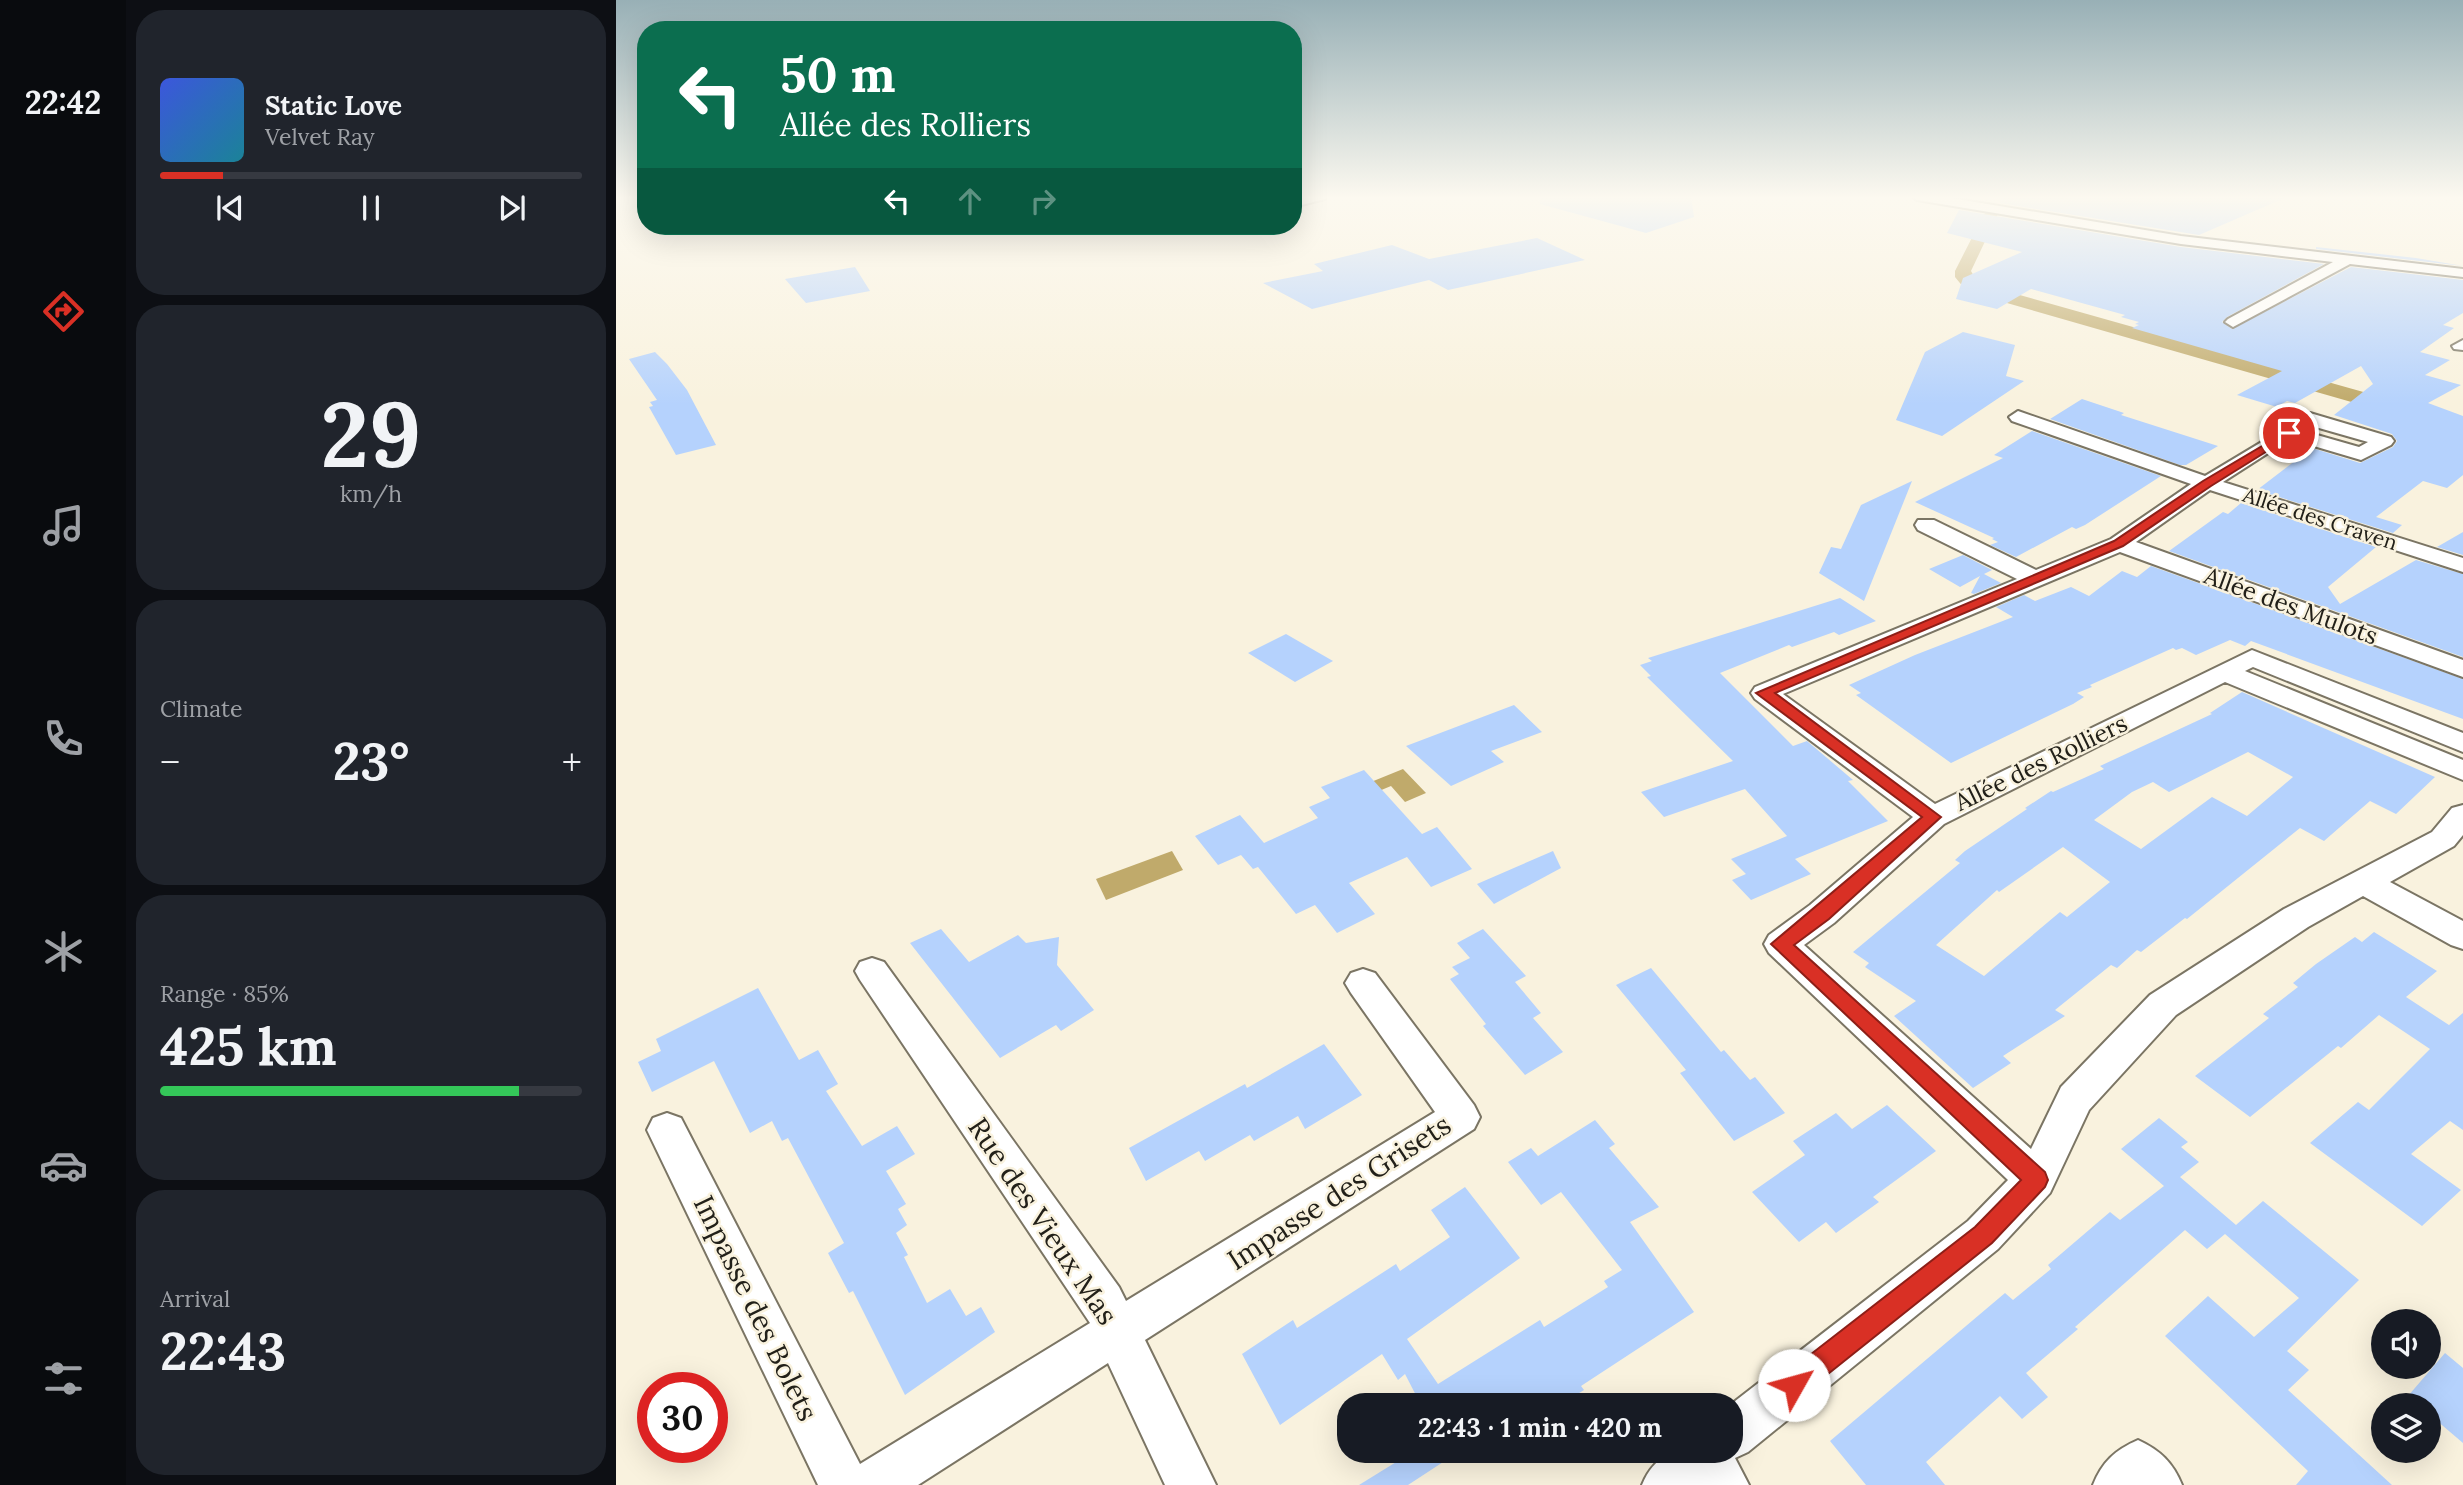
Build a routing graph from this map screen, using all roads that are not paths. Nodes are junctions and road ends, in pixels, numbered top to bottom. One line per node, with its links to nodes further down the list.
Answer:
1 (2337, 265): 4 (street)
2 (2394, 265): 3 (street)
3 (2463, 273)
4 (2234, 323)
5 (2018, 417): 7 (street, Allée des Craven)
6 (2289, 433): 7 (street)
7 (2207, 483): 9 (street); 10 (street, Allée des Craven)
8 (1926, 525): 11 (street)
9 (2119, 544): 11 (street); 12 (street, Allée des Mulots)
10 (2463, 565)
11 (2035, 579): 17 (street)
12 (2463, 669)
13 (2224, 672): 14 (street, Allée des Rolliers); 15 (street); 17 (street, Allée des Rolliers)
14 (2463, 743)
15 (2463, 771)
16 (2463, 815): 18 (street)
17 (1933, 817): 23 (street, Allée des Rolliers)
18 (2364, 882): 19 (street); 23 (street)
19 (2463, 936)
20 (872, 971): 24 (street, Rue des Vieux Mas)
21 (1363, 983): 24 (street, Impasse des Grisets)
22 (667, 1130): 27 (street, Impasse des Bolets)
23 (2036, 1180): 25 (street)
24 (1118, 1333): 28 (street); 29 (street, Rue des Vieux Mas)
25 (1743, 1436)
26 (1707, 1463): 30 (street)
27 (844, 1485)
28 (873, 1485)
29 (1191, 1485)
30 (1667, 1485)
31 (2118, 1485): 32 (street)
32 (2157, 1485)

